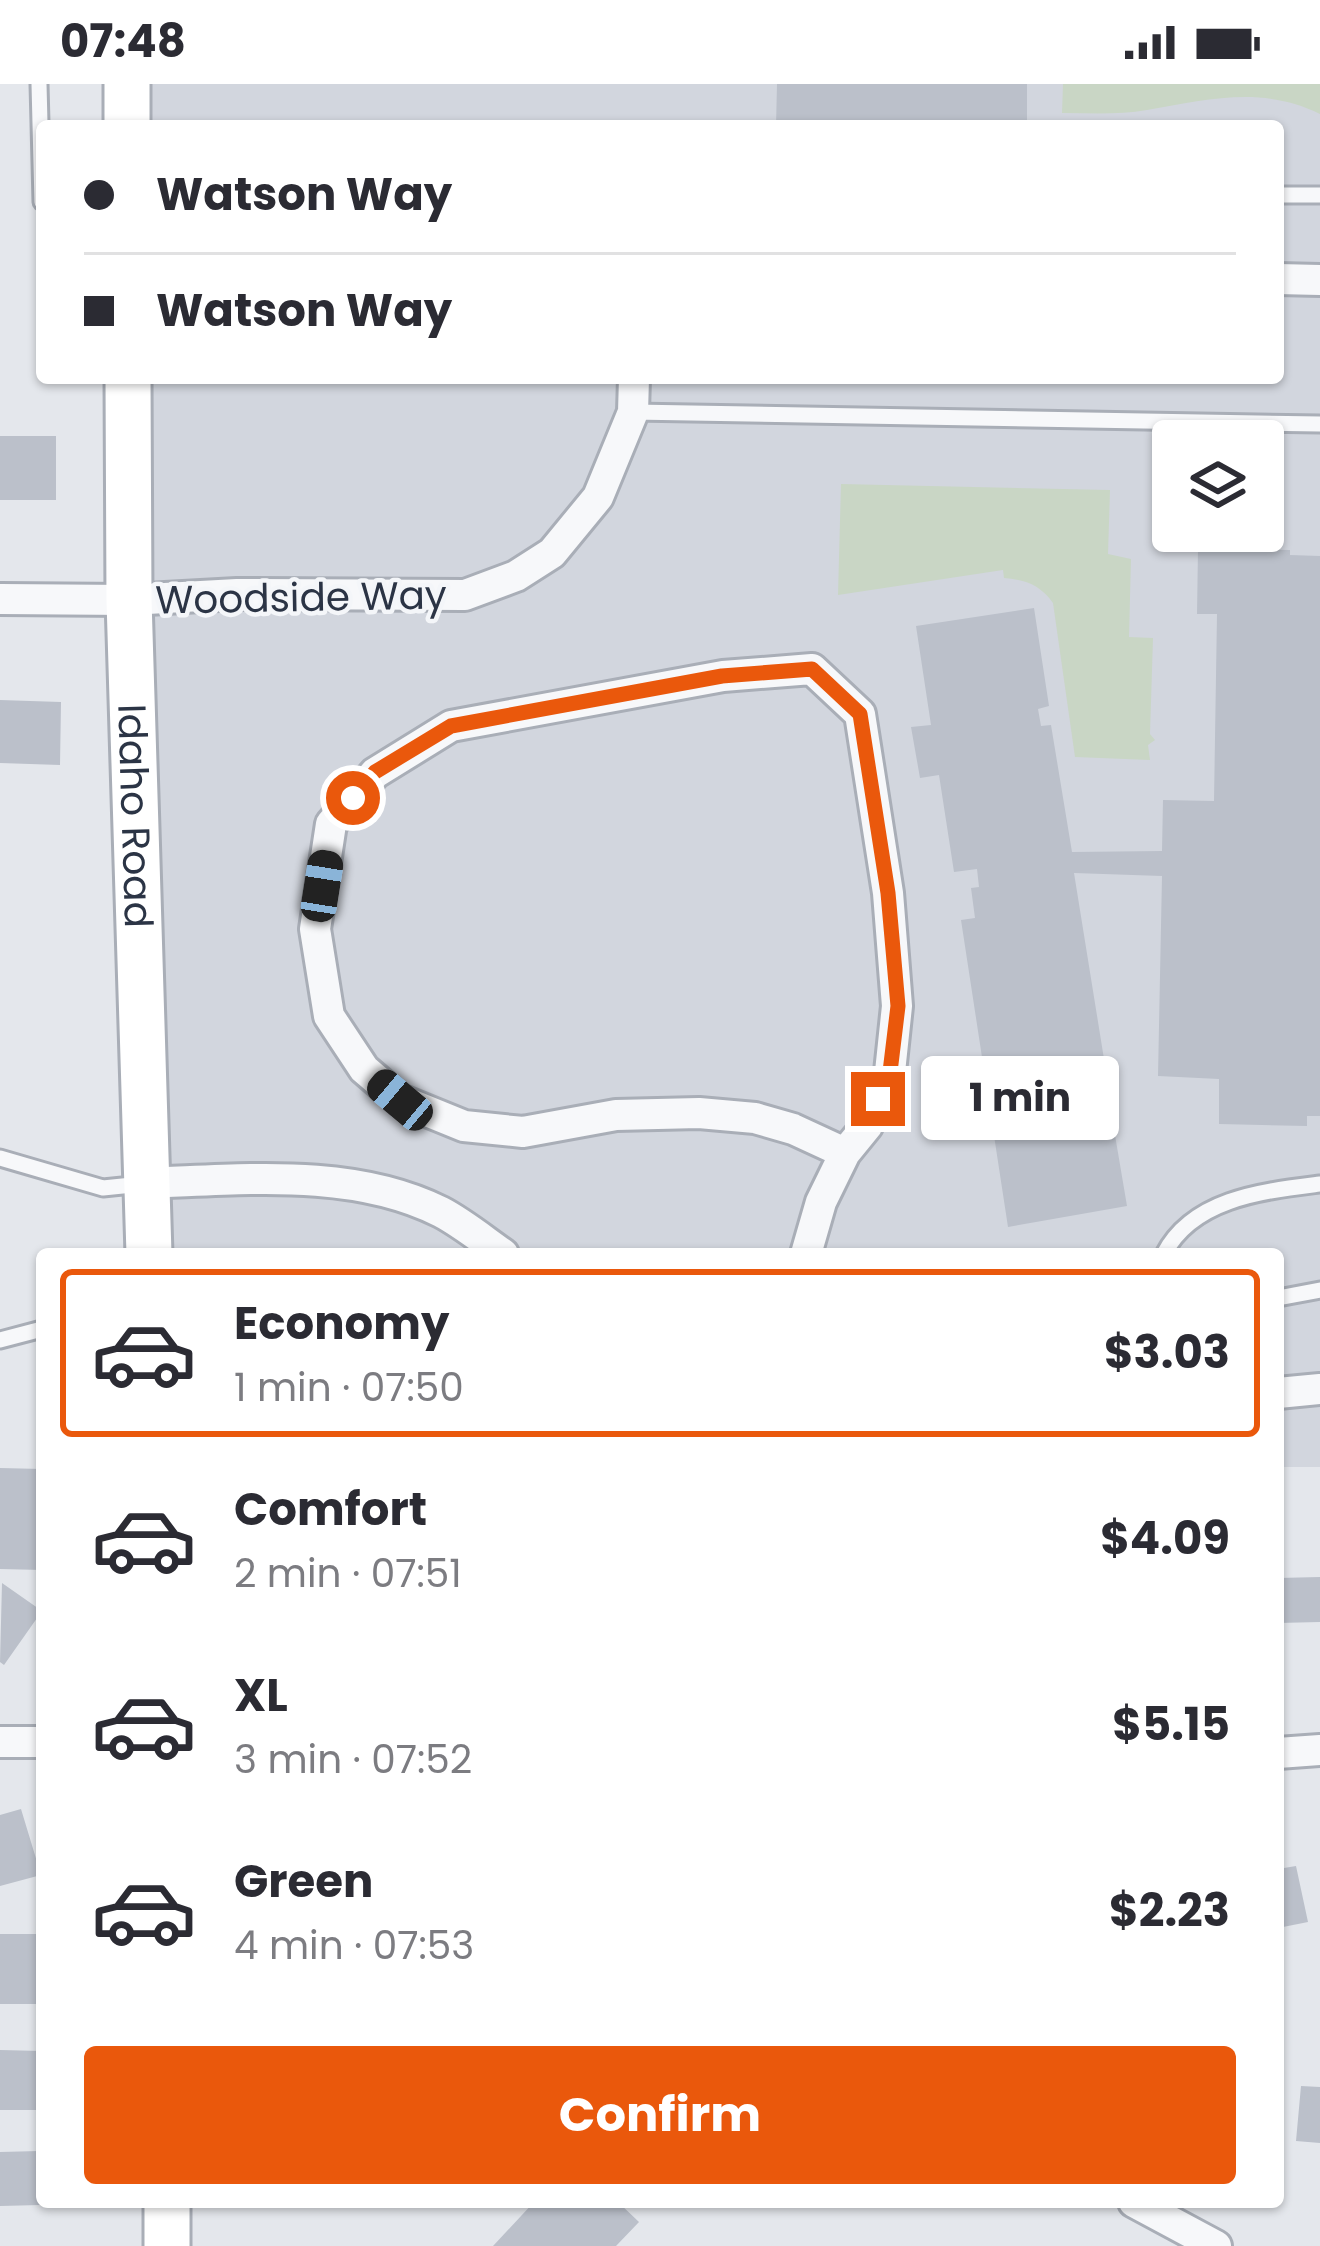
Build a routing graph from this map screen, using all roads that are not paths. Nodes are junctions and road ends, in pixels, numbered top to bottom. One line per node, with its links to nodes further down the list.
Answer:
1 (39, 84): 3 (lane)
2 (127, 84): 4 (street)
3 (40, 120)
4 (127, 120)
5 (1284, 195): 6 (lane)
6 (1320, 195)
7 (1284, 279): 8 (street)
8 (1320, 280)
9 (128, 384): 14 (street, Idaho Road)
10 (634, 384): 11 (street, Woodside Way)
11 (633, 412): 12 (lane); 14 (street, Woodside Way)
12 (1320, 424)
13 (0, 599): 14 (street, Woodside Way)
14 (129, 600): 17 (street, Idaho Road)
15 (845, 1153): 15 (street); 21 (street)
16 (0, 1158): 17 (lane)
17 (145, 1184): 19 (street, Idaho Road); 20 (street)
18 (1320, 1184): 22 (lane)
19 (148, 1248)
20 (494, 1248)
21 (808, 1248)
22 (1170, 1248)
23 (1320, 1290): 24 (lane)
24 (1284, 1297)
25 (36, 1331): 26 (lane)
26 (0, 1340)
27 (1320, 1389): 28 (street)
28 (1284, 1393)
29 (0, 1742): 30 (street)
30 (36, 1742)
31 (1320, 1750): 32 (street)
32 (1284, 1753)
33 (167, 2208): 35 (street)
34 (1145, 2208): 36 (street)
35 (167, 2246)
36 (1216, 2246)

